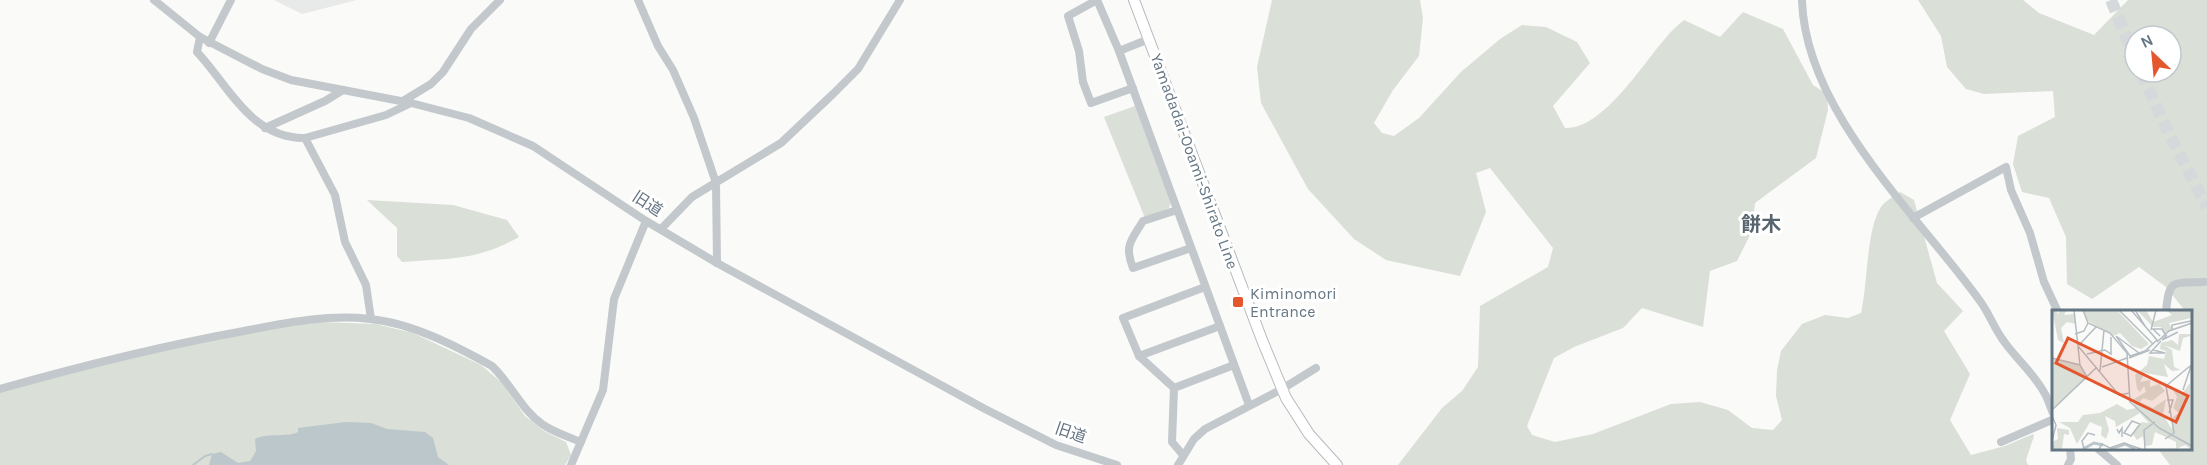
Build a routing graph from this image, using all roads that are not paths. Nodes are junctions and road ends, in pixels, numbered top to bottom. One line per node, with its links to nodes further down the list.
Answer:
1 (154, 0): 10 (street, 旧道)
2 (231, 0): 12 (street)
3 (500, 0): 16 (street)
4 (638, 0): 19 (street)
5 (906, 0): 9 (street)
6 (1097, 0): 13 (street); 14 (street)
7 (1134, 0): 11 (main road, Yamadadai-Ooami-Shirato Line)
8 (1802, 0): 21 (street)
9 (898, 3): 19 (street)
10 (200, 37): 12 (street, 旧道); 17 (street)
11 (1149, 39): 13 (street); 37 (main road, Yamadadai-Ooami-Shirato Line)
12 (209, 43): 15 (street, 旧道)
13 (1119, 51): 14 (street)
14 (1133, 88): 20 (street)
15 (343, 90): 16 (street, 旧道); 17 (street)
16 (407, 102): 18 (street); 22 (street, 旧道)
17 (265, 128): 18 (street)
18 (305, 138): 30 (street)
19 (716, 183): 23 (street); 25 (street)
20 (1177, 210): 24 (street); 24 (street)
21 (1913, 218): 28 (street); 39 (street)
22 (646, 221): 23 (street, 旧道); 43 (street)
23 (661, 229): 25 (street, 旧道)
24 (1191, 248): 27 (street)
25 (717, 263): 49 (street, 旧道)
26 (2204, 282): 29 (street)
27 (1205, 287): 31 (street); 32 (street)
28 (2057, 310)
29 (2166, 310)
30 (371, 319): 35 (street); 43 (street)
31 (1220, 326): 32 (street); 33 (street)
32 (1139, 356): 36 (street)
33 (1234, 365): 36 (street); 40 (street)
34 (1316, 368): 37 (street)
35 (0, 388)
36 (1174, 388): 47 (street)
37 (1282, 389): 40 (street); 51 (main road, Yamadadai-Ooami-Shirato Line)
38 (2052, 389): 39 (street)
39 (2045, 394): 41 (street)
40 (1248, 405): 47 (street)
41 (2052, 412)
42 (2052, 418): 44 (street)
43 (581, 442): 48 (street)
44 (2001, 442)
45 (2070, 450): 52 (street)
46 (2099, 450): 53 (street)
47 (1183, 455): 50 (street)
48 (571, 465)
49 (1116, 465)
50 (1178, 465)
51 (1338, 465)
52 (2068, 465)
53 (2117, 465)

